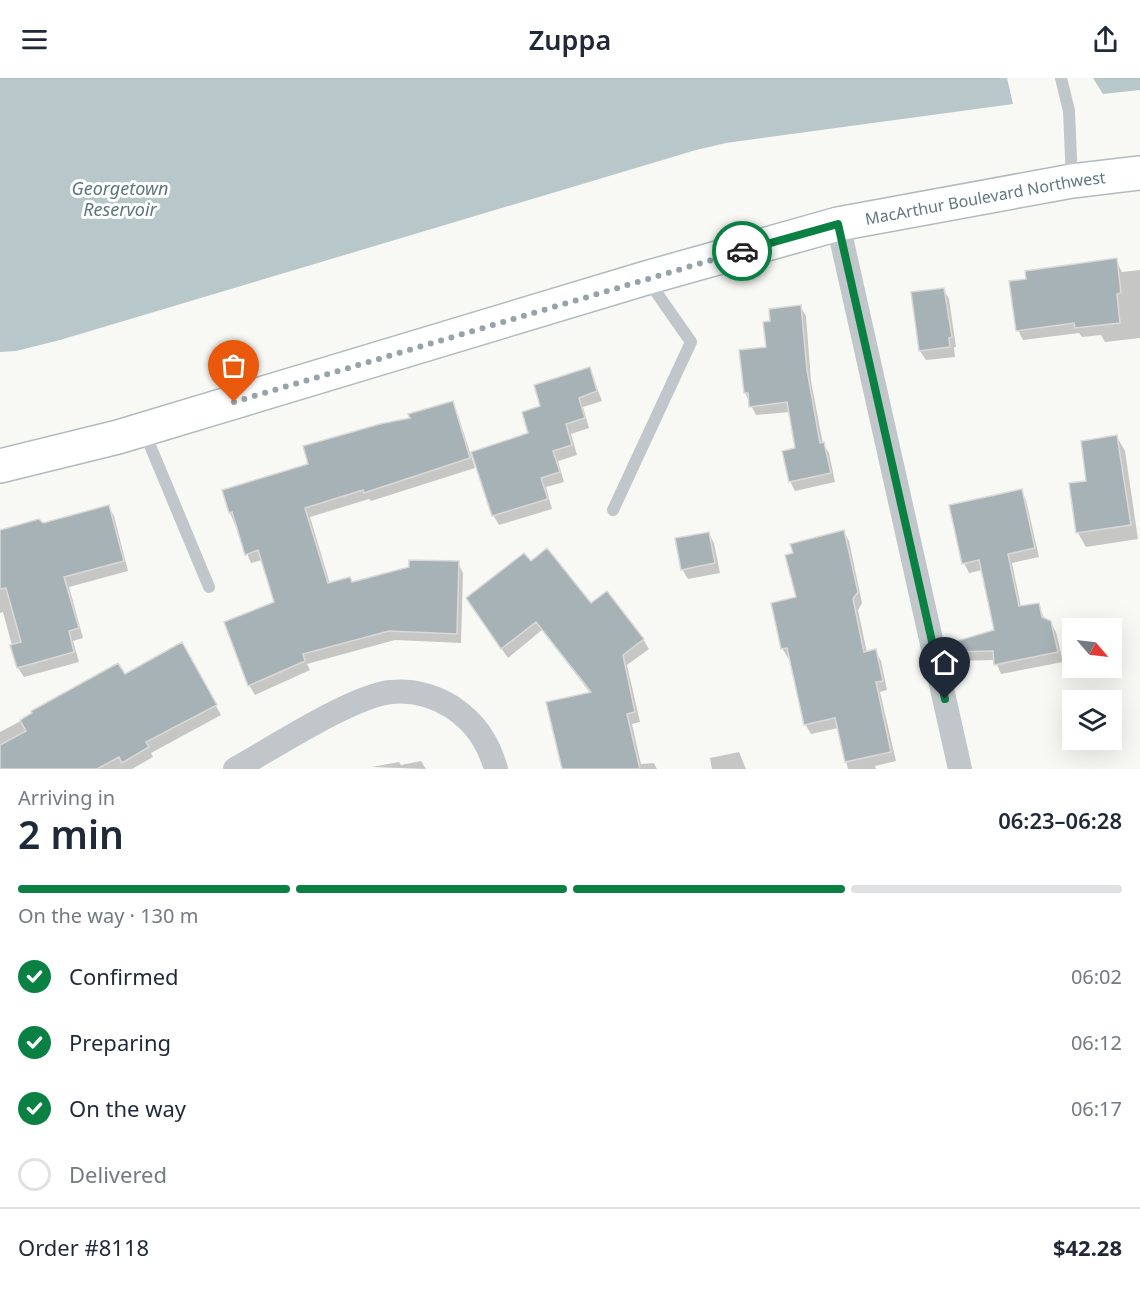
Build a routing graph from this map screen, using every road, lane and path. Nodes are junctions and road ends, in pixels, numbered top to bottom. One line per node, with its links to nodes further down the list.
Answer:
1 (1061, 78): 3 (lane)
2 (1140, 173): 3 (main road, MacArthur Boulevard Northwest)
3 (1072, 181): 4 (main road, MacArthur Boulevard Northwest)
4 (838, 224): 5 (main road, MacArthur Boulevard Northwest); 12 (street)
5 (646, 278): 6 (main road, MacArthur Boulevard Northwest); 8 (lane)
6 (143, 430): 7 (main road, MacArthur Boulevard Northwest); 9 (lane)
7 (0, 466)
8 (613, 510)
9 (210, 587)
10 (235, 769): 11 (street)
11 (496, 769)
12 (960, 769)

